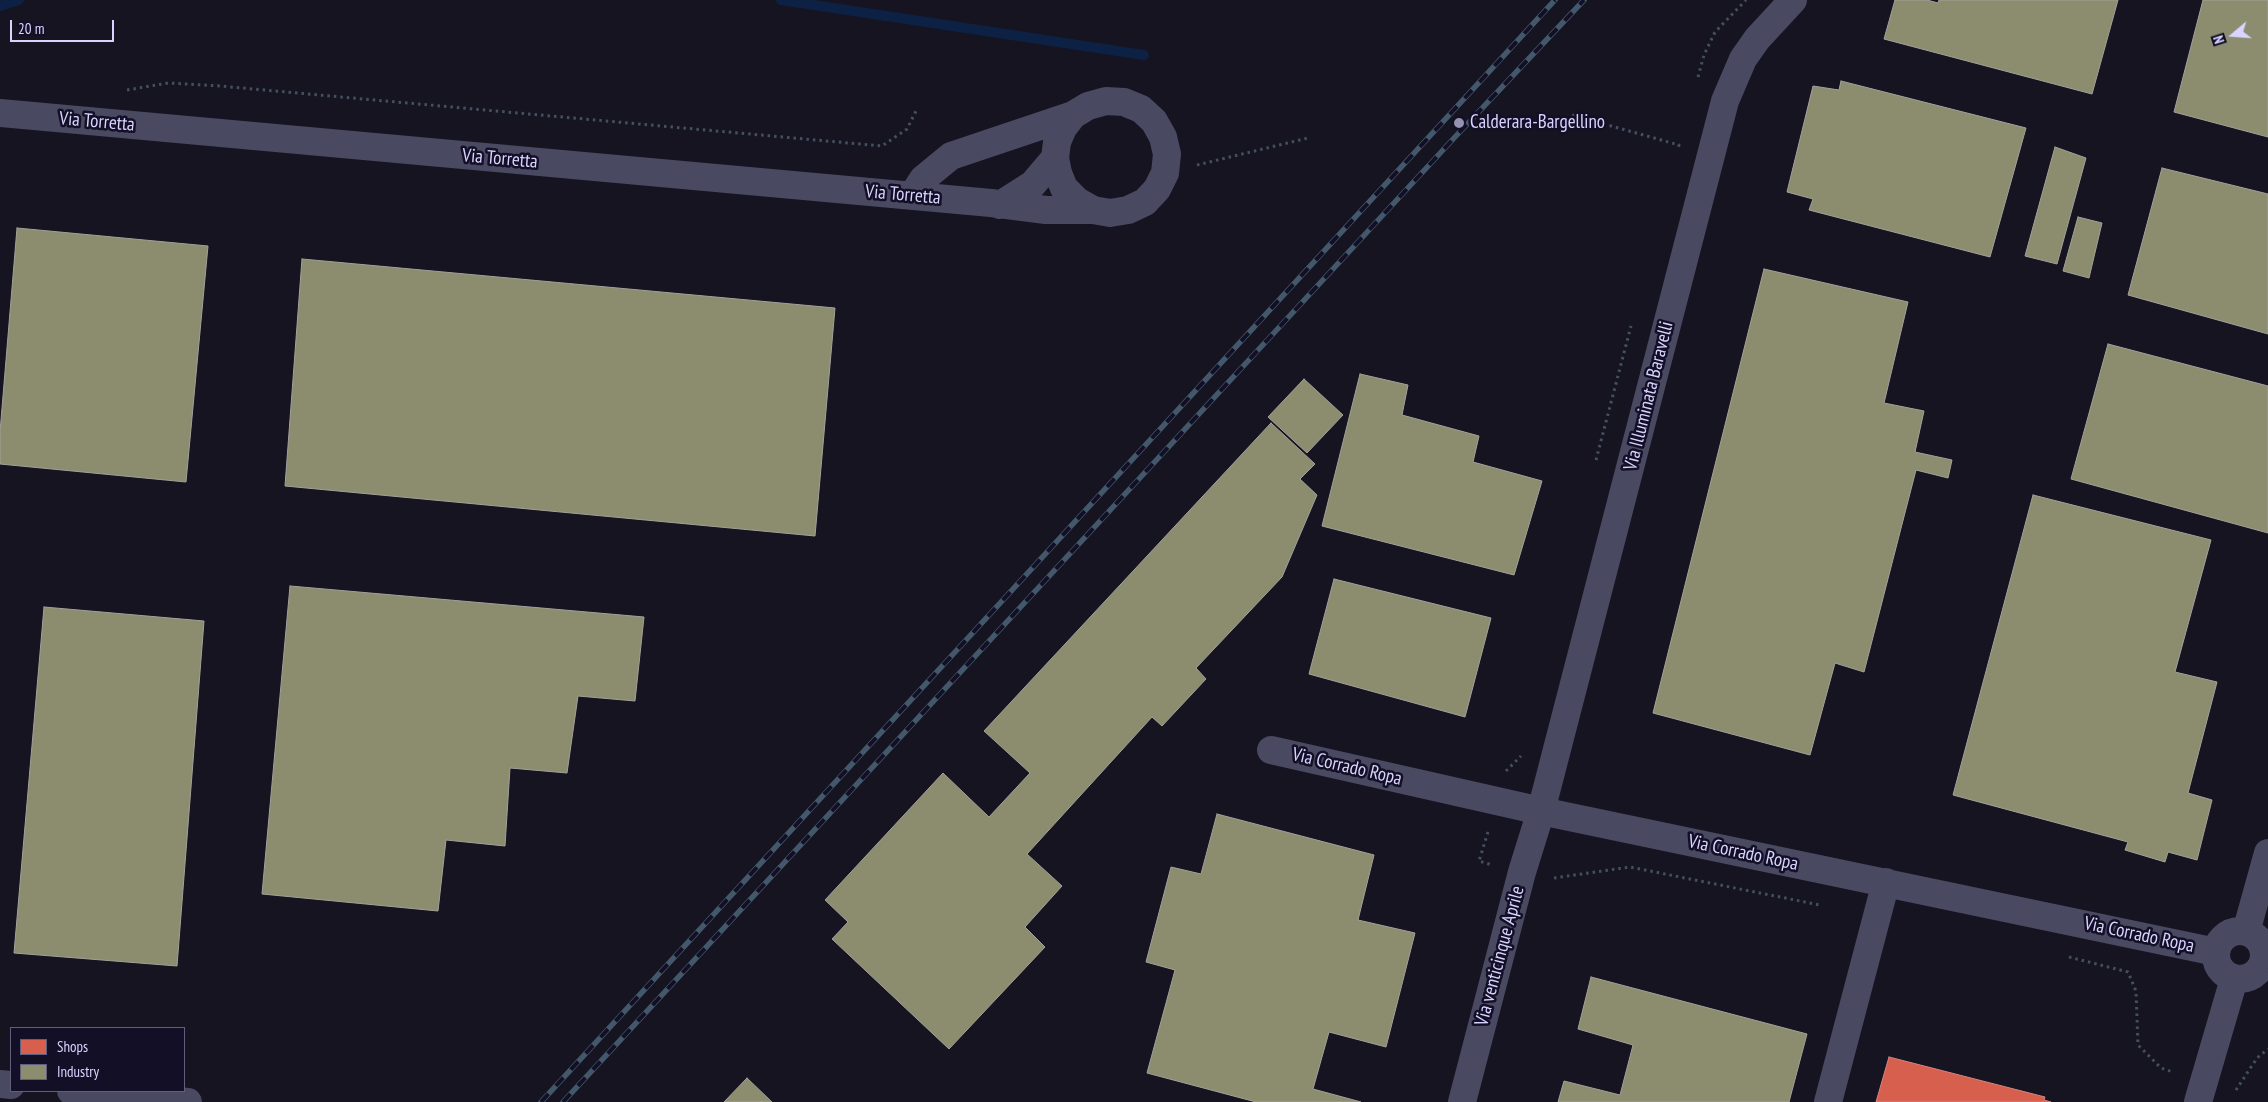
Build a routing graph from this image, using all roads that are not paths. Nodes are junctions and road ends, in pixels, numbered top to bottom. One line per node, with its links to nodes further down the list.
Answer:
1 (1794, 0): 9 (street, Via Illuminata Baravelli)
2 (0, 113): 5 (street, Via Torretta)
3 (1073, 115): 4 (street, Via Torretta); 5 (street); 7 (street, Via Torretta)
4 (1055, 158): 6 (street, Via Torretta); 7 (street, Via Torretta)
5 (912, 196): 6 (street, Via Torretta)
6 (1000, 205): 7 (street, Via Torretta)
7 (1093, 210)
8 (1271, 750): 9 (street, Via Corrado Ropa)
9 (1541, 811): 11 (street, Via Corrado Ropa); 18 (street, Via venticinque Aprile)
10 (2268, 853): 12 (street)
11 (1886, 882): 13 (street, Via Corrado Ropa); 19 (street)
12 (2246, 932): 13 (street); 14 (street)
13 (2216, 952): 15 (street)
14 (2266, 961): 15 (street)
15 (2234, 979): 20 (street)
16 (82, 1092): 17 (street)
17 (188, 1102)
18 (1462, 1102)
19 (1828, 1102)
20 (2198, 1102)

